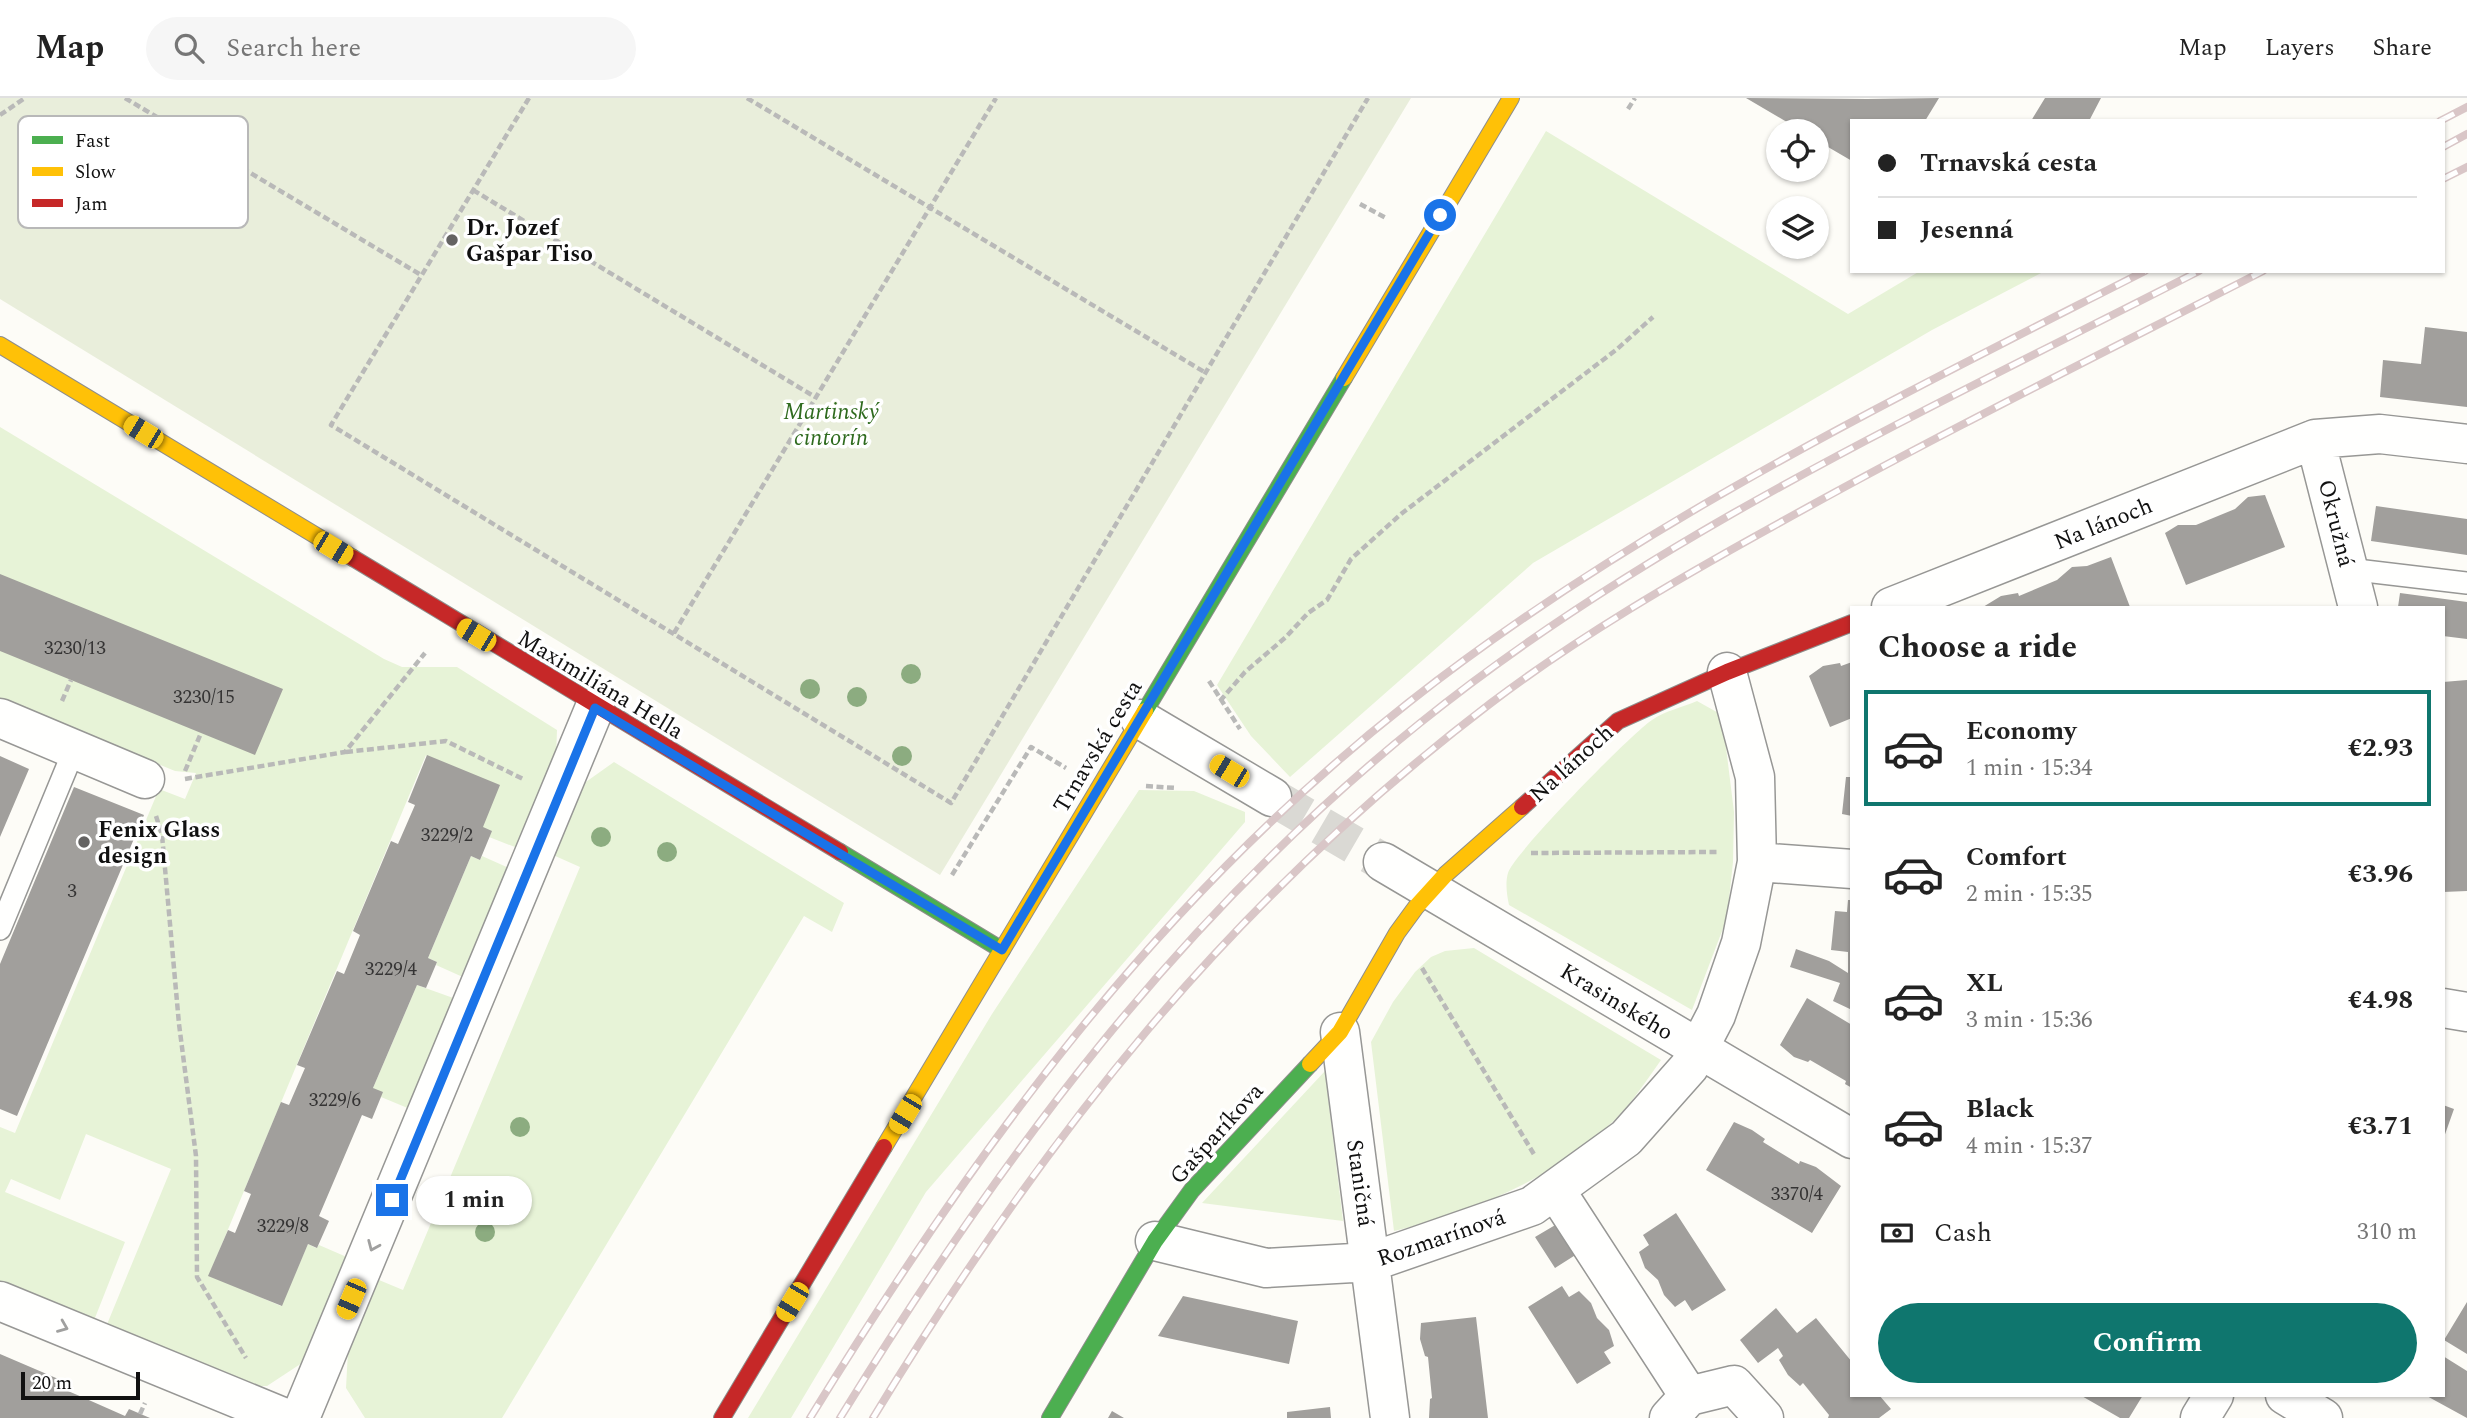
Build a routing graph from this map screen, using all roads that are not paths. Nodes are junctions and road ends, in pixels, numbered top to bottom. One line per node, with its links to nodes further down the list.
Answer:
1 (1511, 98): 13 (street, Trnavská cesta)
2 (0, 345): 11 (street, Maximiliána Hella)
3 (2315, 439): 4 (street, Na lánoch); 5 (street, Okružná); 7 (street, Na lánoch)
4 (2467, 444)
5 (2348, 569): 6 (lane); 8 (street, Okružná)
6 (2467, 583)
7 (1894, 606)
8 (2358, 606)
9 (1850, 624): 10 (street, Na lánoch)
10 (1727, 672): 17 (street, Rozmarínová); 20 (street, Na lánoch)
11 (595, 708): 22 (street, Maximiliána Hella); 35 (street, one-way to 35)
12 (0, 718): 14 (street)
13 (1140, 719): 16 (street); 22 (street, Trnavská cesta)
14 (74, 750): 15 (street); 21 (lane)
15 (145, 779)
16 (1272, 797)
17 (1757, 857): 19 (street); 26 (street, Rozmarínová)
18 (1383, 862): 20 (street, Krasinského)
19 (1850, 869)
20 (1432, 891): 25 (street, Gašparíkova); 26 (street, Krasinského)
21 (0, 929)
22 (1002, 950): 36 (street, Trnavská cesta)
23 (2445, 1008): 24 (street)
24 (2467, 1012)
25 (1340, 1031): 29 (street, Gašparíkova); 30 (street, Staničná)
26 (1699, 1049): 27 (street, Krasinského); 28 (street, Rozmarínová)
27 (1850, 1138)
28 (1556, 1191): 30 (street, Rozmarínová); 34 (street)
29 (1155, 1241): 30 (street, Rozmarínová); 37 (street, Gašparíkova)
30 (1371, 1262): 38 (street, Staničná)
31 (0, 1301): 35 (street, one-way to 35)
32 (2213, 1397): 40 (street)
33 (2288, 1397): 41 (street)
34 (1679, 1407): 39 (street)
35 (287, 1417)
36 (722, 1418)
37 (1050, 1418)
38 (1390, 1418)
39 (1764, 1418)
40 (2200, 1418)
41 (2323, 1418)

